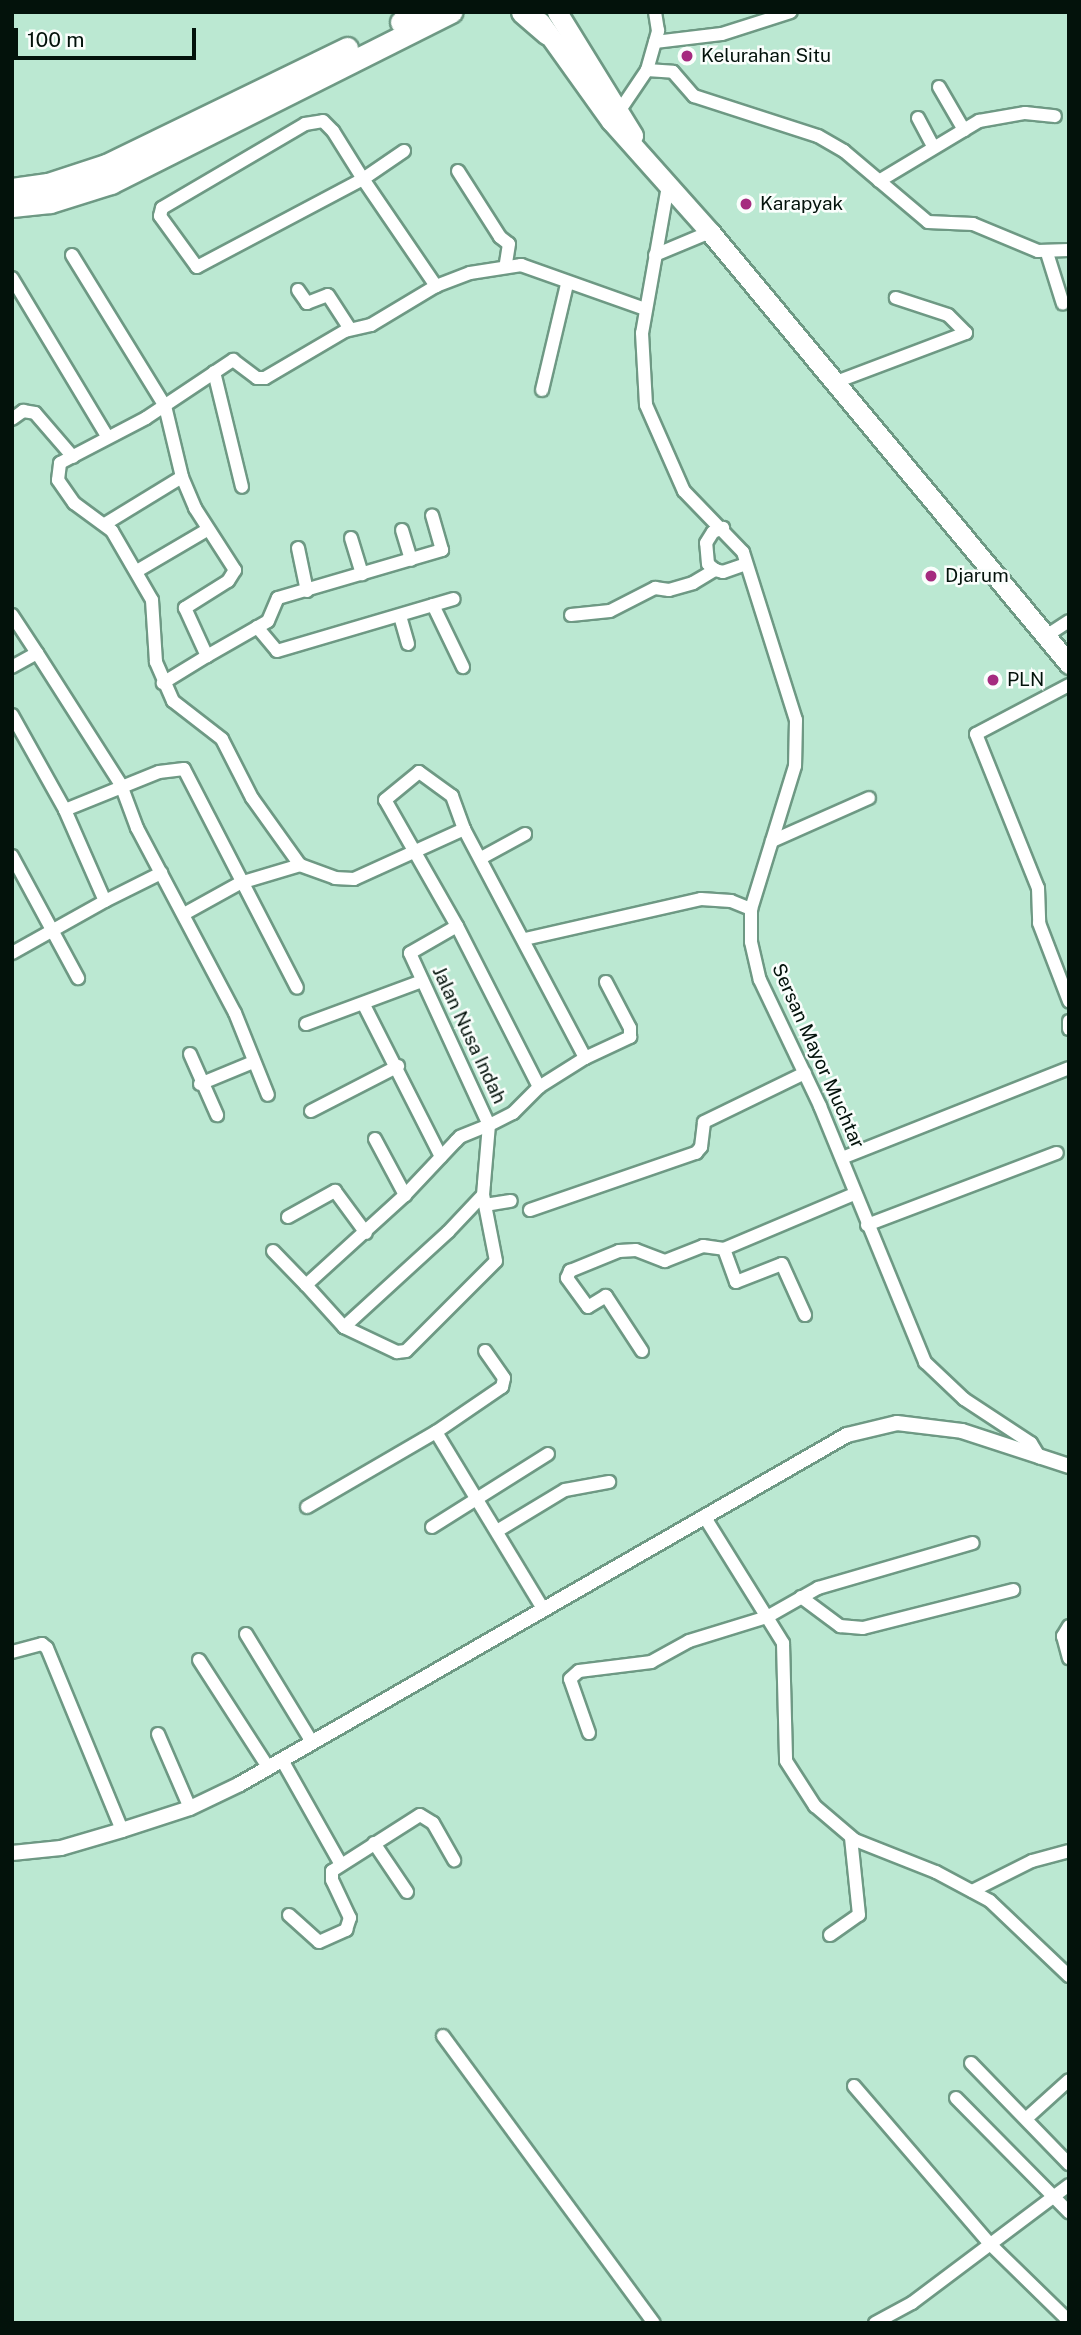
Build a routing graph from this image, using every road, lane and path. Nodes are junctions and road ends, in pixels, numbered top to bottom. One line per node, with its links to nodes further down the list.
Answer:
1 (451, 12): 23 (highway)
2 (522, 12): 8 (highway)
3 (534, 12): 8 (highway)
4 (557, 12): 12 (highway)
5 (655, 12): 9 (street)
6 (791, 12): 9 (street)
7 (412, 16): 22 (highway)
8 (547, 34): 12 (highway)
9 (655, 42): 10 (street)
10 (647, 70): 12 (street); 20 (street)
11 (939, 87): 15 (street)
12 (616, 116): 21 (highway)
13 (1055, 116): 15 (street)
14 (918, 118): 16 (street)
15 (964, 130): 16 (street)
16 (933, 146): 20 (street)
17 (404, 151): 19 (street)
18 (458, 171): 29 (street)
19 (363, 179): 19 (street); 32 (street)
20 (879, 181): 26 (street)
21 (668, 186): 24 (highway); 28 (street, Sersan Mayor Muchtar)
22 (12, 189)
23 (12, 206)
24 (710, 232): 28 (street); 39 (highway)
25 (1069, 250): 26 (street)
26 (1047, 253): 35 (street)
27 (72, 255): 41 (street)
28 (655, 255): 36 (street, Sersan Mayor Muchtar)
29 (506, 264): 31 (street); 32 (street)
30 (12, 278): 43 (street)
31 (567, 284): 36 (street); 40 (street)
32 (436, 286): 37 (street)
33 (298, 290): 37 (street)
34 (897, 298): 39 (street)
35 (1063, 304)
36 (645, 309): 49 (street, Sersan Mayor Muchtar)
37 (350, 329): 38 (street)
38 (214, 372): 41 (street); 46 (street)
39 (836, 382): 67 (highway)
40 (542, 390)
41 (165, 406): 43 (street); 45 (street)
42 (12, 419): 44 (street)
43 (107, 436): 44 (street)
44 (73, 457): 48 (street)
45 (182, 477): 48 (street); 50 (street)
46 (242, 487)
47 (432, 515): 54 (street)
48 (105, 524): 56 (street)
49 (723, 528): 55 (street, Sersan Mayor Muchtar); 57 (street)
50 (207, 530): 56 (street); 70 (street)
51 (402, 530): 54 (street)
52 (352, 538): 58 (street)
53 (298, 548): 59 (street)
54 (411, 560): 58 (street)
55 (746, 564): 57 (street); 82 (street, Sersan Mayor Muchtar)
56 (136, 570): 74 (street)
57 (715, 570): 64 (street)
58 (362, 574): 59 (street)
59 (307, 591): 66 (street)
60 (454, 599): 61 (street)
61 (433, 605): 63 (street); 73 (street)
62 (12, 615): 69 (street)
63 (400, 615): 66 (street); 68 (street)
64 (571, 615)
65 (1069, 621): 67 (street)
66 (257, 627): 70 (street)
67 (1046, 636): 71 (highway)
68 (408, 644)
69 (37, 653): 72 (street); 77 (street)
70 (207, 656): 74 (street)
71 (1069, 664)
72 (12, 667)
73 (463, 667)
74 (163, 683): 86 (street)
75 (1069, 685): 96 (street)
76 (12, 715): 79 (street)
77 (121, 785): 79 (street); 87 (street); 88 (street)
78 (869, 798): 82 (street)
79 (65, 810): 89 (street)
80 (464, 829): 83 (street); 83 (street); 85 (street)
81 (525, 834): 85 (street)
82 (772, 841): 90 (street, Sersan Mayor Muchtar)
83 (415, 854): 86 (street); 92 (street)
84 (12, 856): 93 (street)
85 (483, 857): 94 (street)
86 (300, 865): 88 (street)
87 (161, 873): 89 (street); 91 (street)
88 (240, 883): 91 (street); 100 (street)
89 (105, 901): 93 (street)
90 (751, 909): 94 (street); 111 (street, Sersan Mayor Muchtar)
91 (184, 914): 108 (street)
92 (457, 926): 98 (street, Jalan Nusa Indah); 113 (street)
93 (52, 932): 95 (street); 97 (street)
94 (525, 939): 107 (street)
95 (12, 953)
96 (1063, 970): 101 (street)
97 (78, 978)
98 (422, 981): 102 (street); 117 (street, Jalan Nusa Indah)
99 (606, 982): 107 (street)
100 (297, 988)
101 (1069, 1001)
102 (364, 1005): 104 (street); 109 (street)
103 (1069, 1021): 105 (street)
104 (306, 1024)
105 (1069, 1029)
106 (190, 1054): 112 (street)
107 (585, 1058): 113 (street)
108 (253, 1062): 112 (street); 114 (street)
109 (398, 1066): 115 (street); 120 (street)
110 (1069, 1068): 121 (street)
111 (805, 1073): 121 (street, Sersan Mayor Muchtar); 126 (street)
112 (200, 1084): 116 (street)
113 (539, 1087): 117 (street)
114 (268, 1095)
115 (311, 1111)
116 (217, 1115)
117 (489, 1125): 120 (street); 124 (street)
118 (375, 1139): 123 (street)
119 (1057, 1153): 128 (street)
120 (441, 1157): 123 (street)
121 (842, 1158): 122 (street, Sersan Mayor Muchtar)
122 (854, 1194): 128 (street, Sersan Mayor Muchtar); 130 (street)
123 (405, 1195): 129 (street)
124 (484, 1200): 125 (street); 134 (street); 134 (street)
125 (506, 1202)
126 (530, 1210)
127 (288, 1217): 129 (street)
128 (867, 1225): 139 (street, Sersan Mayor Muchtar)
129 (366, 1233): 132 (street)
130 (724, 1249): 133 (street); 136 (street)
131 (273, 1251): 132 (street)
132 (306, 1285): 134 (street)
133 (805, 1315)
134 (344, 1327)
135 (485, 1351): 137 (street)
136 (642, 1352)
137 (436, 1432): 142 (street); 143 (street)
138 (548, 1454): 142 (street)
139 (1040, 1458): 140 (street); 144 (street)
140 (1069, 1466)
141 (609, 1482): 146 (street)
142 (474, 1500): 145 (street); 146 (street)
143 (307, 1507)
144 (704, 1516): 150 (street); 151 (street)
145 (432, 1527)
146 (497, 1531): 150 (street)
147 (973, 1543): 149 (street)
148 (1013, 1590): 149 (street)
149 (801, 1597): 151 (street)
150 (544, 1611): 159 (street)
151 (766, 1616): 157 (street); 164 (street)
152 (1069, 1626): 155 (street)
153 (246, 1634): 159 (street)
154 (12, 1652): 163 (street)
155 (1069, 1658)
156 (199, 1660): 161 (street)
157 (589, 1733)
158 (158, 1734): 162 (street)
159 (312, 1742): 160 (street)
160 (282, 1760): 161 (street); 169 (street)
161 (268, 1767): 162 (street)
162 (190, 1808): 163 (street)
163 (122, 1830): 167 (street)
164 (851, 1837): 170 (street); 173 (street)
165 (374, 1843): 168 (street); 169 (street); 171 (street)
166 (1069, 1851): 170 (street)
167 (12, 1853)
168 (454, 1860)
169 (340, 1863): 172 (street)
170 (972, 1891): 174 (street)
171 (407, 1892)
172 (289, 1915)
173 (830, 1935)
174 (1069, 1976)
175 (443, 2036): 187 (street)
176 (971, 2063): 180 (street)
177 (1069, 2080): 180 (street)
178 (854, 2086): 185 (street)
179 (956, 2098): 183 (street)
180 (1028, 2118): 181 (street)
181 (1069, 2164)
182 (1069, 2185): 183 (street)
183 (1054, 2197): 184 (street); 185 (street)
184 (1069, 2212)
185 (992, 2245): 186 (street); 188 (street)
186 (1069, 2320)
187 (654, 2323)
188 (876, 2323)

